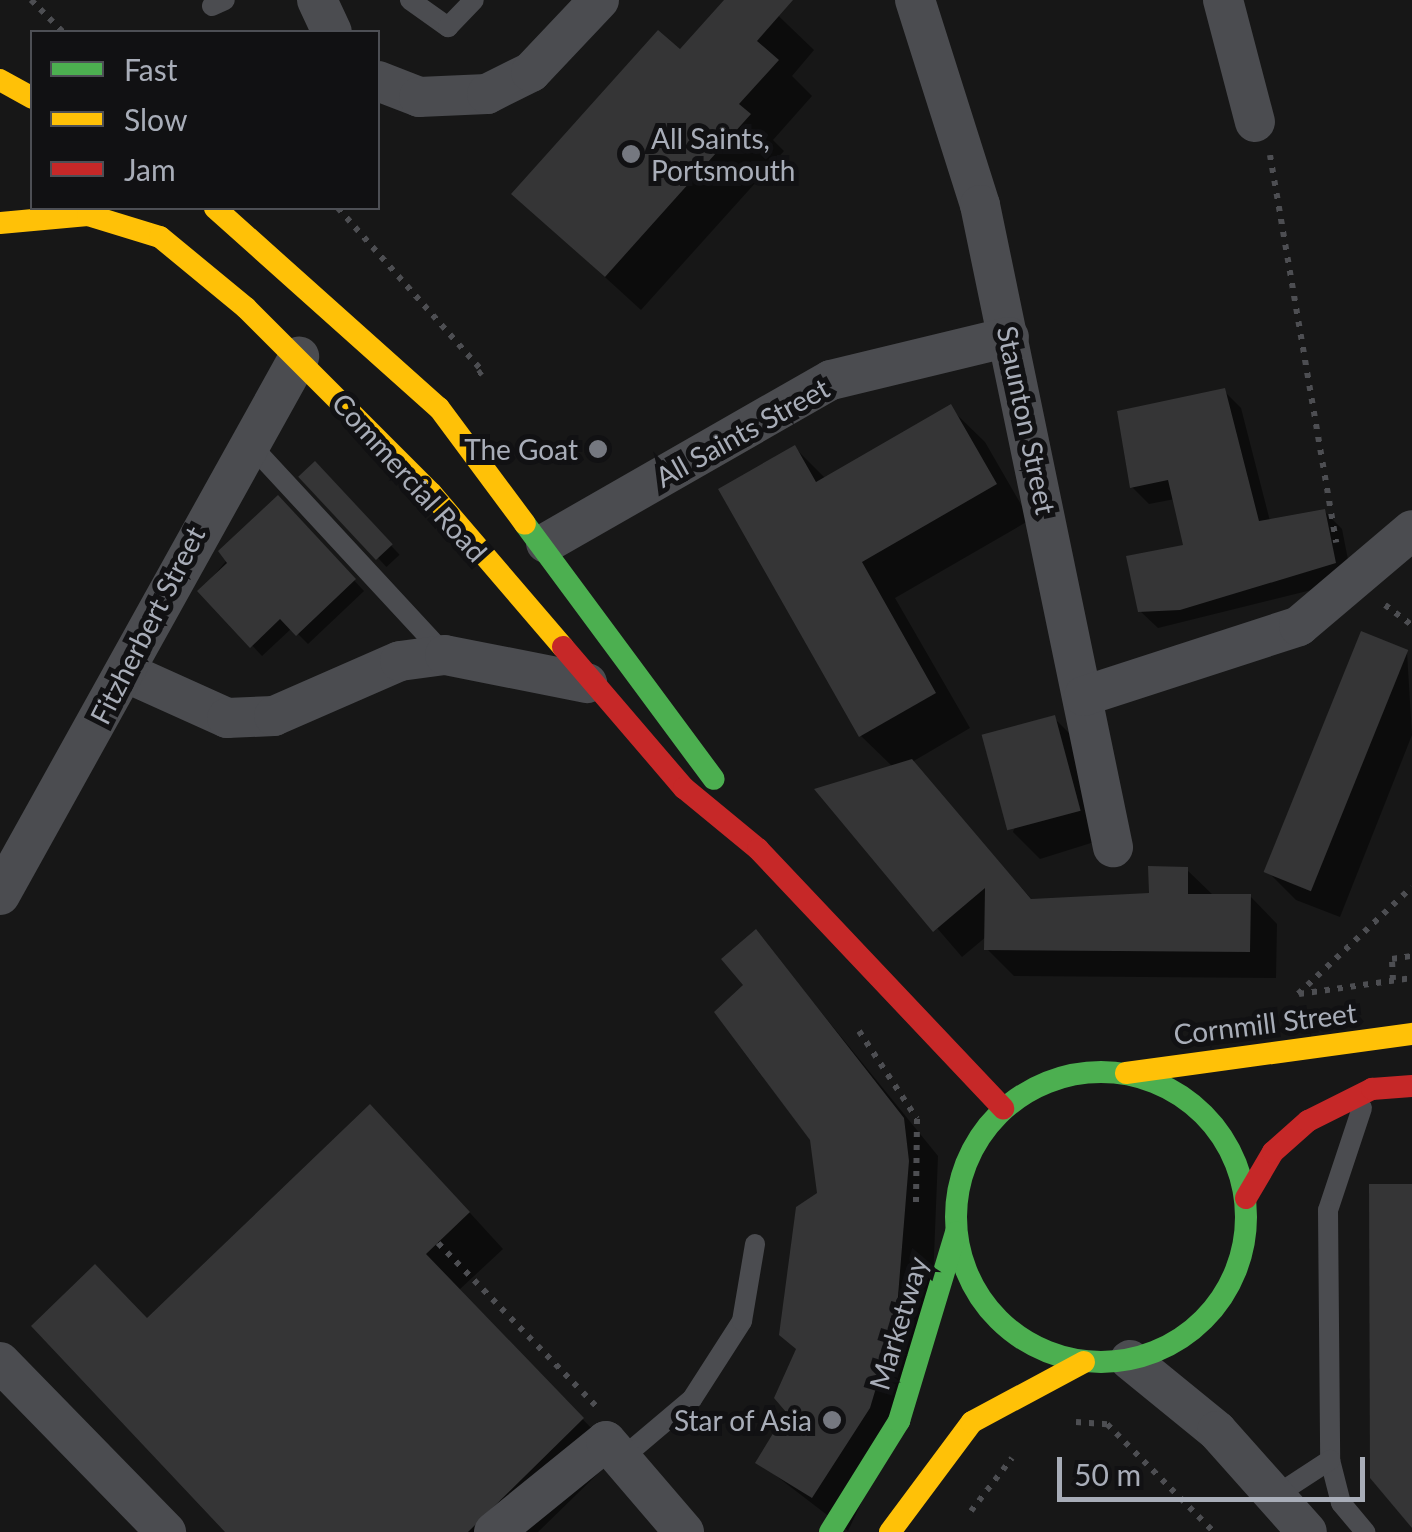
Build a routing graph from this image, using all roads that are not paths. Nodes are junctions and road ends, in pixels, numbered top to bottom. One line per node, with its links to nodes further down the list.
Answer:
1 (317, 0): 7 (street)
2 (410, 0): 3 (lane)
3 (474, 0)
4 (599, 0): 9 (street)
5 (915, 0): 14 (street, Staunton Street)
6 (1223, 0): 11 (street)
7 (331, 30)
8 (0, 80): 10 (main road)
9 (380, 83)
10 (30, 97)
11 (1256, 122)
12 (218, 210): 18 (main road, Commercial Road)
13 (0, 223): 15 (main road, Commercial Road)
14 (1009, 337): 18 (street, All Saints Street); 22 (street, Staunton Street)
15 (299, 358): 16 (street, Fitzherbert Street); 21 (main road, Commercial Road)
16 (248, 442): 19 (lane); 20 (street, Fitzherbert Street)
17 (1412, 530): 22 (street)
18 (546, 542): 24 (main road, Commercial Road)
19 (445, 655): 20 (street); 21 (street)
20 (124, 672): 25 (street, Fitzherbert Street)
21 (587, 684): 24 (main road, Commercial Road)
22 (1084, 696): 23 (street, Staunton Street)
23 (1113, 847)
24 (758, 850): 30 (main road, Commercial Road)
25 (0, 895)
26 (1412, 1034): 27 (main road, Cornmill Street)
27 (1126, 1073): 30 (main road); 31 (main road)
28 (1412, 1086): 29 (main road)
29 (1372, 1088): 31 (main road); 38 (lane)
30 (1003, 1108): 32 (main road)
31 (1246, 1198): 34 (main road)
32 (956, 1232): 36 (main road); 43 (main road, Marketway)
33 (755, 1244): 37 (lane)
34 (1130, 1360): 36 (main road); 39 (street)
35 (0, 1362): 40 (street)
36 (1084, 1362): 44 (main road)
37 (614, 1450): 41 (street); 42 (street)
38 (1330, 1460): 39 (lane); 46 (lane)
39 (1275, 1496): 45 (street)
40 (166, 1532)
41 (494, 1532)
42 (684, 1532)
43 (830, 1532)
44 (890, 1532)
45 (1307, 1532)
46 (1365, 1532)

